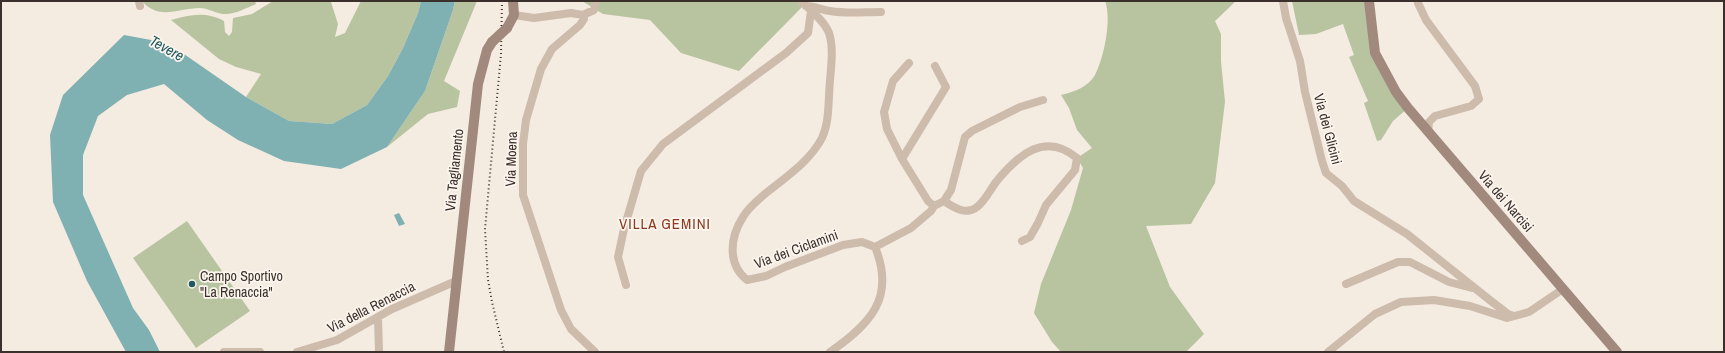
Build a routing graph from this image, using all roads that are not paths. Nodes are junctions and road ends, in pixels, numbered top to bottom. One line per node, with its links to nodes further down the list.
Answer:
1 (513, 1): 8 (street)
2 (596, 1): 9 (street, Via Moena)
3 (1283, 1): 23 (street, Via dei Glicini)
4 (1368, 1): 13 (street, Via dei Narcisi)
5 (1418, 3): 13 (street)
6 (806, 6): 7 (street); 18 (street, Via dei Ciclamini); 21 (street)
7 (881, 12)
8 (514, 15): 9 (street); 19 (street, Via Tagliamento, bridge)
9 (583, 15): 31 (street, Via Moena)
10 (909, 63): 14 (street)
11 (935, 66): 14 (street)
12 (1043, 100): 15 (street)
13 (1428, 132): 22 (street, Via dei Narcisi)
14 (902, 159): 16 (street)
15 (944, 201): 16 (street); 17 (street)
16 (934, 206): 18 (street)
17 (1022, 241)
18 (875, 247): 32 (street)
19 (456, 280): 25 (street, Via della Renaccia); 30 (street, Via Tagliamento)
20 (1346, 284): 23 (street, Via dei Glicini)
21 (626, 285)
22 (1563, 288): 24 (street); 34 (street, Via dei Narcisi)
23 (1475, 289): 24 (street, Via dei Glicini)
24 (1514, 316): 33 (street)
25 (378, 317): 28 (street, Via della Renaccia); 29 (street)
26 (224, 352): 27 (street)
27 (260, 352)
28 (297, 352)
29 (379, 352)
30 (449, 352)
31 (595, 352)
32 (830, 352)
33 (1328, 352)
34 (1617, 352)

